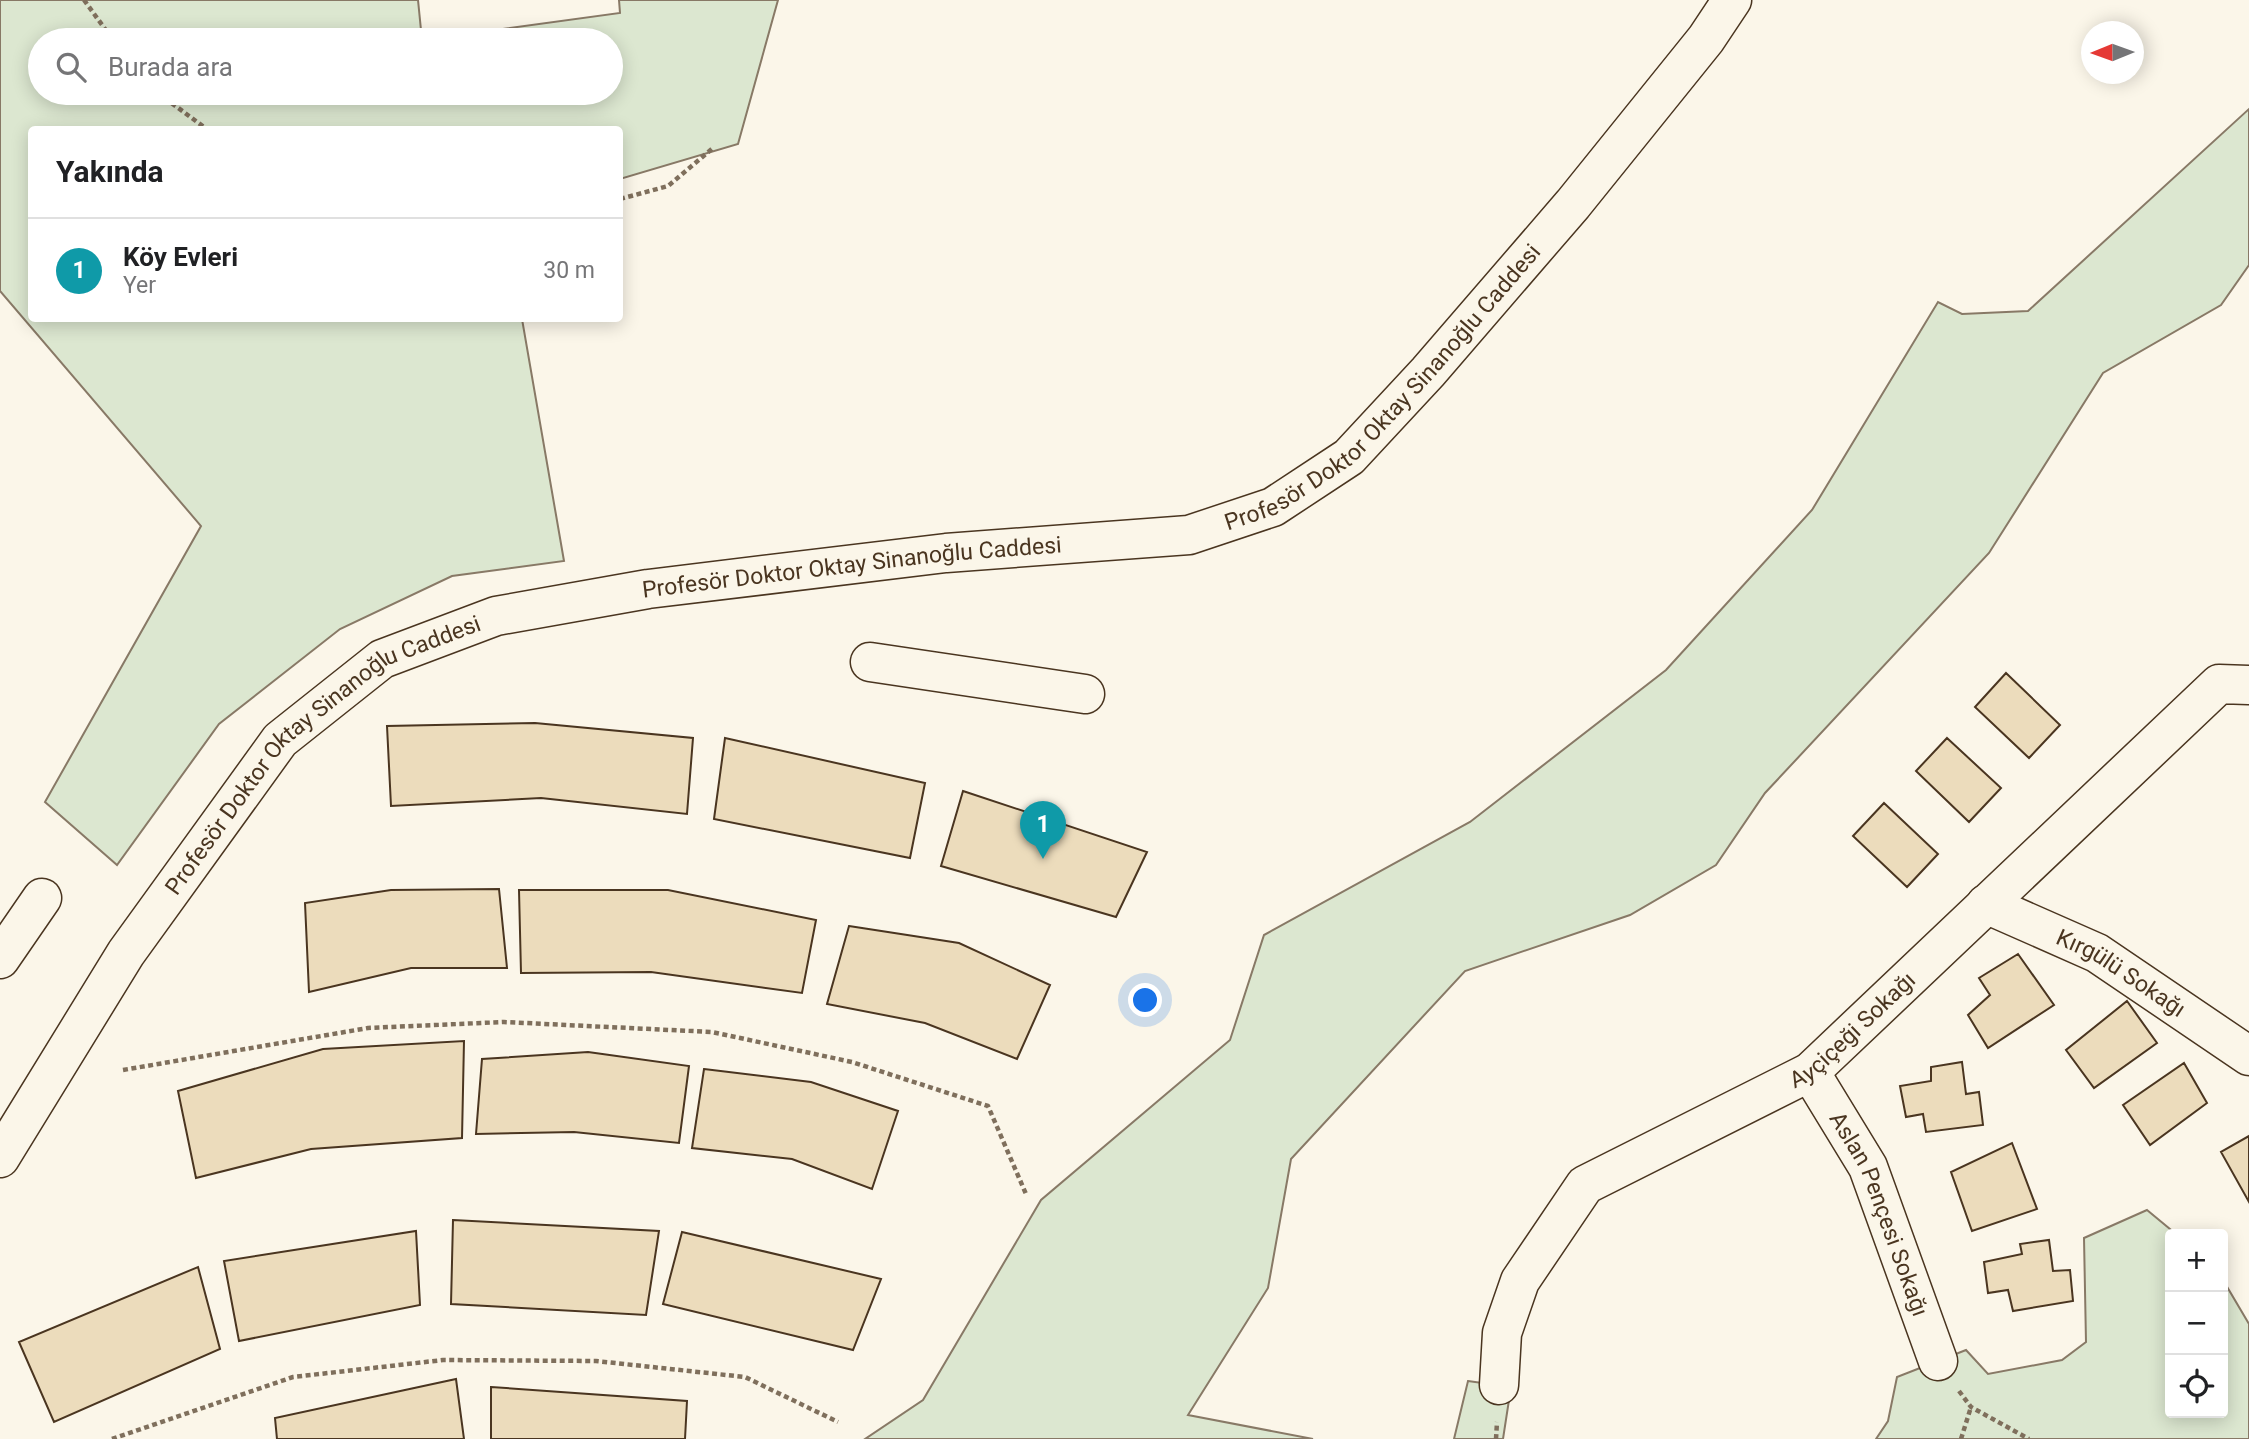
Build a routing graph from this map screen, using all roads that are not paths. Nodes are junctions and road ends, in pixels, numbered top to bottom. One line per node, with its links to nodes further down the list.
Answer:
1 (1732, 0): 10 (street, Profesör Doktor Oktay Sinanoğlu Caddesi)
2 (870, 662): 4 (street)
3 (2249, 685): 6 (street, Ayçiçeği Sokağı)
4 (1085, 694)
5 (42, 898): 7 (street)
6 (1986, 904): 8 (street, Kırgülü Sokağı); 9 (street, Ayçiçeği Sokağı)
7 (0, 959)
8 (2249, 1056)
9 (1810, 1072): 11 (street, Aslan Pençesi Sokağı); 12 (street, Ayçiçeği Sokağı)
10 (0, 1158)
11 (1938, 1361)
12 (1499, 1385)

